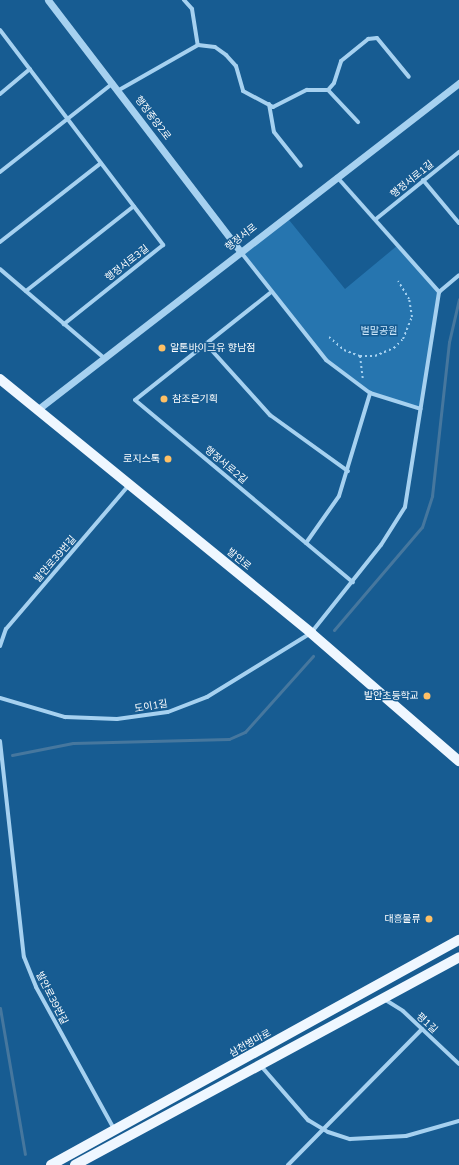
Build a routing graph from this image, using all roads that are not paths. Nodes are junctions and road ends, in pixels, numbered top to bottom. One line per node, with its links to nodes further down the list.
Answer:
1 (48, 0): 7 (street, 행정중앙2로)
2 (184, 0): 4 (street)
3 (0, 30): 5 (street, 행정서로3길)
4 (198, 45): 9 (street); 12 (street)
5 (30, 69): 11 (street); 13 (street, 행정서로3길)
6 (409, 77): 10 (street)
7 (113, 83): 9 (street, 행정중앙2로); 13 (street)
8 (459, 83): 19 (street, 행정서로)
9 (119, 90): 25 (street, 행정중앙2로)
10 (328, 90): 12 (street); 14 (street)
11 (0, 94)
12 (269, 104): 17 (street)
13 (67, 119): 16 (street, 행정서로3길); 18 (street)
14 (358, 122)
15 (459, 152): 20 (street, 행정서로1길)
16 (101, 163): 21 (street, 행정서로3길); 24 (street)
17 (301, 166)
18 (0, 172)
19 (336, 176): 22 (street); 25 (street, 행정서로)
20 (423, 180): 22 (street, 행정서로1길); 23 (street)
21 (134, 206): 28 (street); 31 (street, 행정서로3길)
22 (376, 219): 29 (street)
23 (459, 223)
24 (0, 242)
25 (240, 250): 30 (street); 33 (street, 행정서로)
26 (0, 269): 28 (street)
27 (459, 275): 29 (street)
28 (26, 291): 31 (street)
29 (439, 292): 36 (street)
30 (270, 293): 32 (street); 35 (street)
31 (64, 324): 33 (street)
32 (206, 344): 38 (street); 40 (street, 행정서로2길)
33 (103, 357): 37 (street, 행정서로)
34 (0, 379): 37 (main road, 발안로)
35 (370, 393): 36 (street); 38 (street)
36 (422, 408): 41 (street)
37 (37, 410): 39 (main road, 발안로)
38 (348, 471): 40 (street)
39 (129, 485): 42 (main road, 발안로); 43 (street, 발안로39번길)
40 (306, 543): 41 (street, 행정서로2길)
41 (353, 582): 42 (street)
42 (311, 633): 44 (street, 도이1길); 46 (main road, 발안로)
43 (0, 646)
44 (0, 698)
45 (0, 741): 55 (street, 발안로39번길)
46 (459, 762)
47 (459, 940): 55 (main road, 삼천병마로)
48 (459, 957): 49 (main road)
49 (382, 998): 50 (street, 평1길); 52 (main road)
50 (422, 1029): 51 (street, 평1길); 54 (street)
51 (459, 1064)
52 (260, 1065): 54 (street); 57 (main road)
53 (459, 1121): 54 (street)
54 (323, 1129): 58 (street)
55 (115, 1131): 56 (main road, 삼천병마로)
56 (51, 1165)
57 (75, 1165)
58 (288, 1165)

